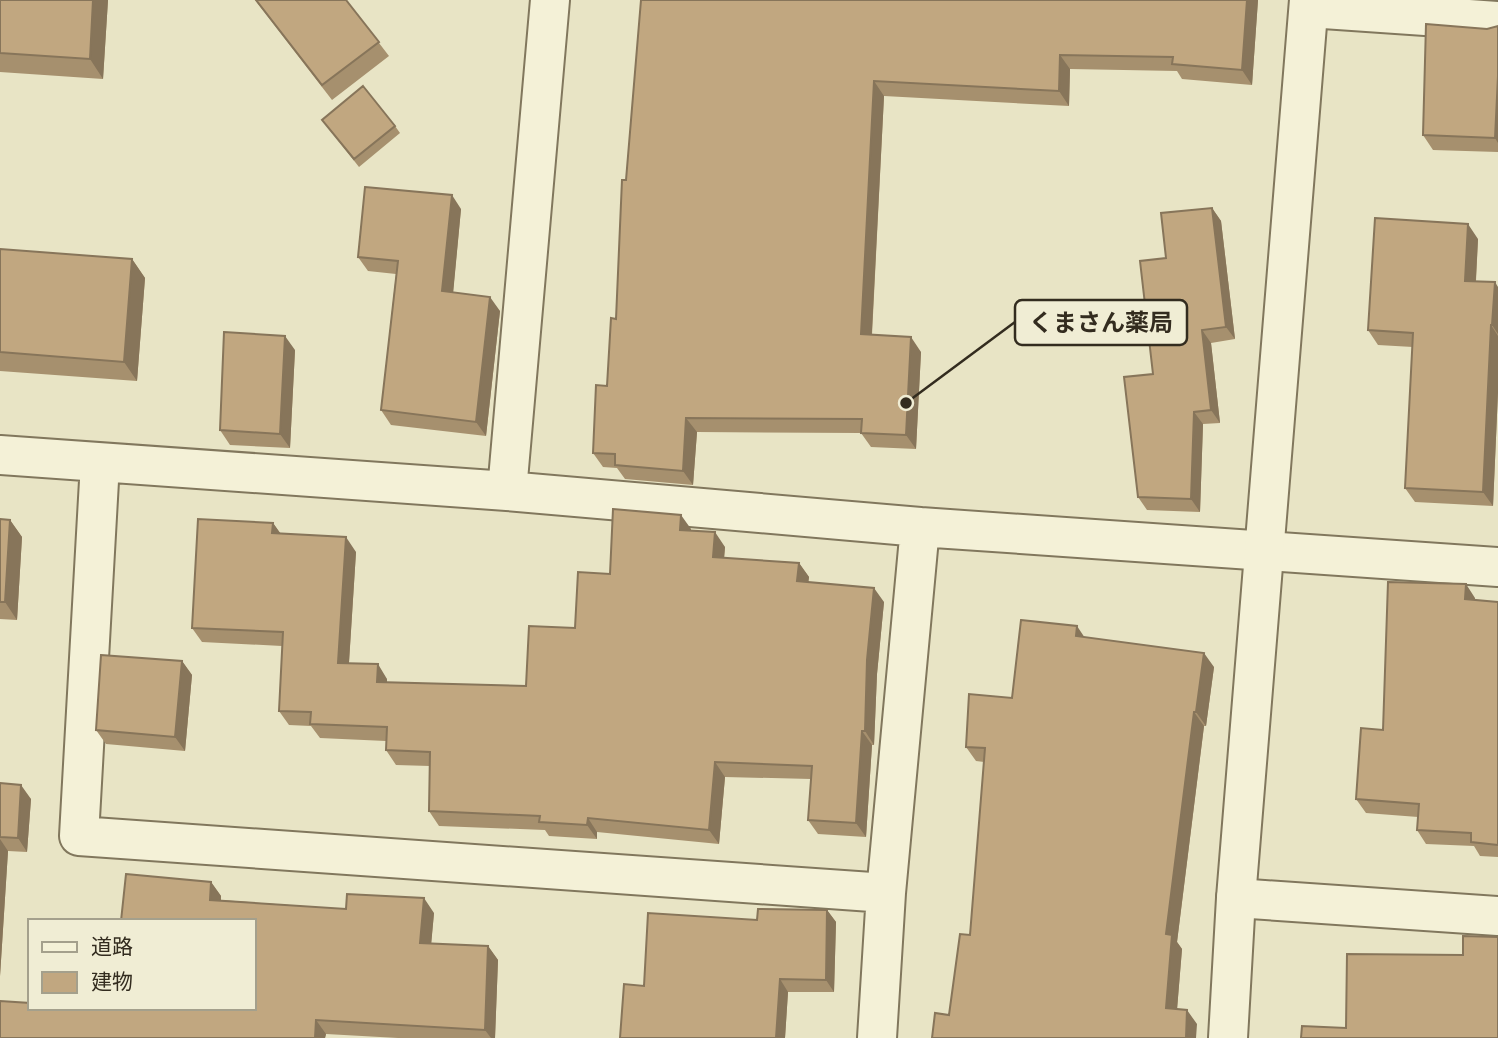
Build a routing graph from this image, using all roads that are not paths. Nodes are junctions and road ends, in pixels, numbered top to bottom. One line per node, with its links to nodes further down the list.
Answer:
1 (550, 0): 6 (street)
2 (1309, 4): 3 (street); 8 (street)
3 (1498, 21)
4 (0, 455): 5 (street)
5 (100, 463): 6 (street); 10 (street)
6 (507, 491): 7 (street)
7 (920, 527): 8 (street); 10 (street)
8 (1265, 551): 9 (street); 11 (street)
9 (1498, 567)
10 (886, 893): 13 (street)
11 (1236, 898): 12 (street); 14 (street)
12 (1498, 916)
13 (877, 1038)
14 (1228, 1038)

